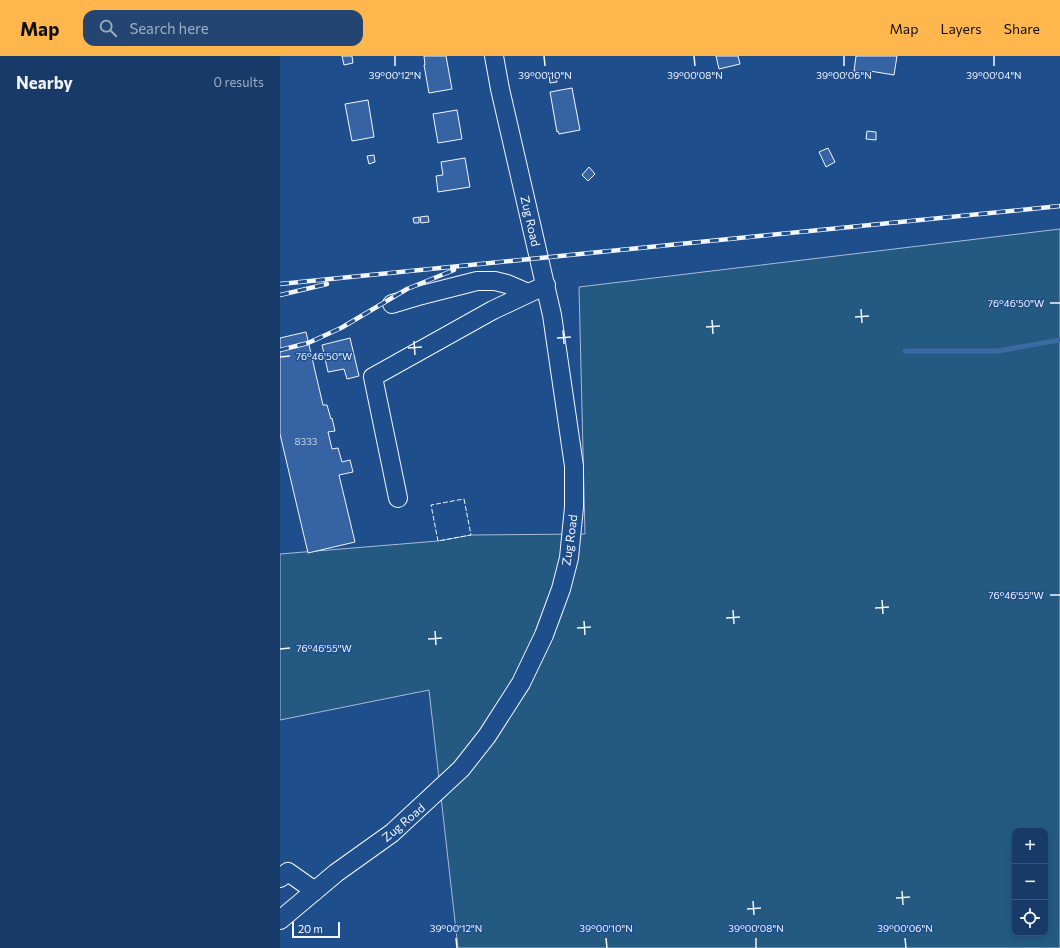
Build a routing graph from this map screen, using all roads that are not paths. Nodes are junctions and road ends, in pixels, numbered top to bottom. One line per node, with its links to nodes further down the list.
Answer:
1 (494, 56): 2 (street, Zug Road)
2 (546, 285): 3 (street); 7 (street, Zug Road)
3 (528, 293): 4 (street); 5 (street)
4 (392, 304)
5 (398, 498)
6 (280, 878): 7 (street)
7 (315, 891): 8 (street, Zug Road)
8 (280, 920)

